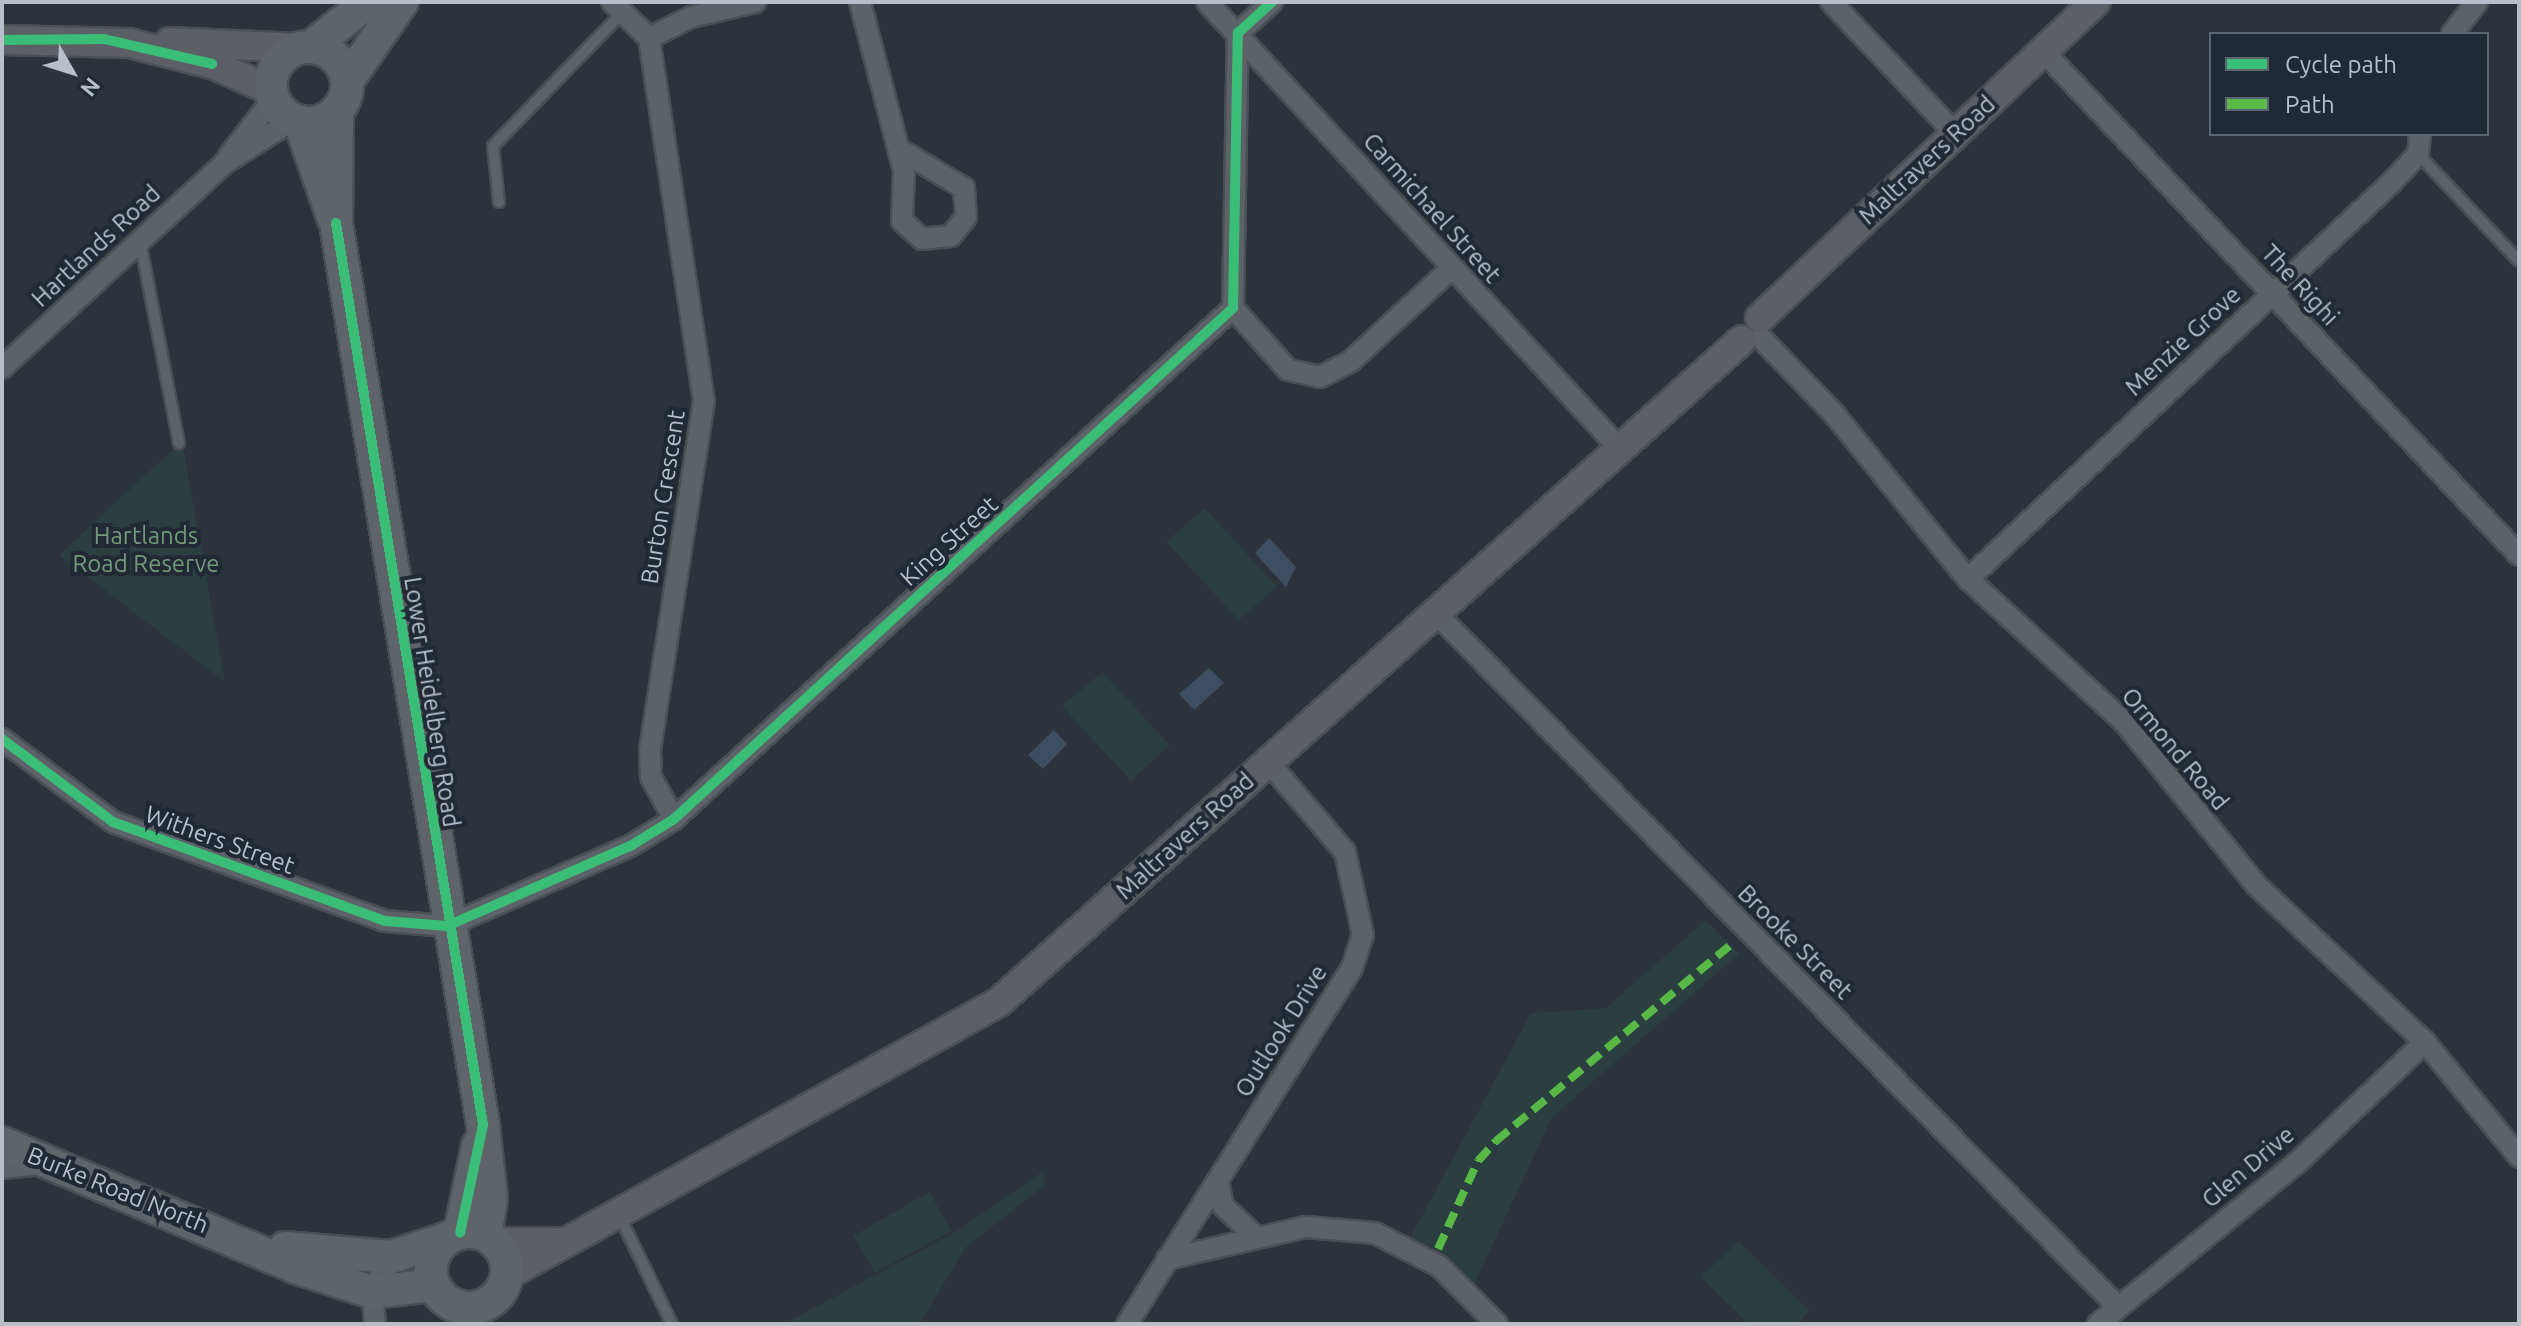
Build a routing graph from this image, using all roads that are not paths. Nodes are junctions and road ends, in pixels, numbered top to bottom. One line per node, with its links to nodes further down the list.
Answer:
1 (402, 2): 18 (main road)
2 (755, 2): 13 (street)
3 (860, 2): 22 (street)
4 (1207, 2): 12 (street, Carmichael Street)
5 (1272, 2): 12 (street)
6 (1831, 2): 20 (street)
7 (2095, 2): 17 (street, Maltravers Road)
8 (2477, 2): 11 (street)
9 (359, 5): 16 (main road)
10 (617, 5): 13 (street); 24 (lane)
11 (2454, 32)
12 (1238, 33): 28 (street, Carmichael Street); 30 (street)
13 (649, 38): 40 (street, Burton Crescent)
14 (2, 40): 15 (street)
15 (129, 43): 16 (street); 19 (street)
16 (305, 47): 18 (main road); 19 (main road)
17 (2043, 51): 20 (street, Maltravers Road); 29 (street, The Righi)
18 (342, 95): 19 (main road); 25 (main road, Lower Heidelberg Road)
19 (284, 108): 23 (street, Hartlands Road); 23 (street, Hartlands Road); 25 (main road, Lower Heidelberg Road)
20 (1955, 133): 31 (street, Maltravers Road)
21 (2419, 144): 27 (lane); 29 (street, Menzie Grove)
22 (900, 150): 22 (street)
23 (225, 163): 26 (street, Hartlands Road)
24 (499, 202)
25 (336, 223): 41 (main road, Lower Heidelberg Road)
26 (140, 240): 32 (street, Hartlands Road); 33 (lane)
27 (2519, 261)
28 (1451, 269): 30 (street); 34 (street, Carmichael Street)
29 (2272, 293): 35 (street, The Righi); 36 (street, Menzie Grove)
30 (1233, 308): 40 (street, King Street)
31 (1754, 332): 34 (street, Maltravers Road); 36 (street, Ormond Road)
32 (2, 368)
33 (179, 443)
34 (1620, 449): 37 (street, Maltravers Road)
35 (2519, 555)
36 (1968, 579): 42 (street, Ormond Road)
37 (1436, 613): 39 (street, Maltravers Road); 58 (street, Brooke Street)
38 (2, 739): 41 (street, Withers Street)
39 (1268, 762): 47 (street, Outlook Drive); 48 (street, Maltravers Road)
40 (674, 819): 41 (street, King Street)
41 (447, 926): 50 (main road, Lower Heidelberg Road)
42 (2425, 1042): 44 (street, Ormond Road); 58 (street, Glen Drive)
43 (2, 1143): 45 (main road, Burke Road North)
44 (2519, 1157)
45 (52, 1164): 46 (street); 51 (main road, Burke Road North)
46 (2, 1168)
47 (1218, 1181): 49 (street); 54 (street, Outlook Drive)
48 (618, 1213): 52 (street, Maltravers Road); 60 (lane)
49 (1253, 1234): 54 (street); 62 (street)
50 (472, 1237): 52 (street, Maltravers Road); 53 (main road, Burke Road North); 56 (main road); 57 (main road, Lower Heidelberg Road)
51 (235, 1238): 53 (main road, Burke Road North); 55 (main road, Burke Road North)
52 (565, 1242): 56 (street, Maltravers Road)
53 (391, 1257): 55 (street)
54 (1167, 1259): 61 (street, Outlook Drive)
55 (372, 1292): 57 (main road, Burke Road North); 59 (street)
56 (500, 1298): 57 (main road, Burke Road North)
57 (442, 1302)
58 (2118, 1307): 63 (street, Glen Drive)
59 (375, 1324)
60 (672, 1324)
61 (1127, 1324)
62 (1497, 1324)
63 (2098, 1324)

